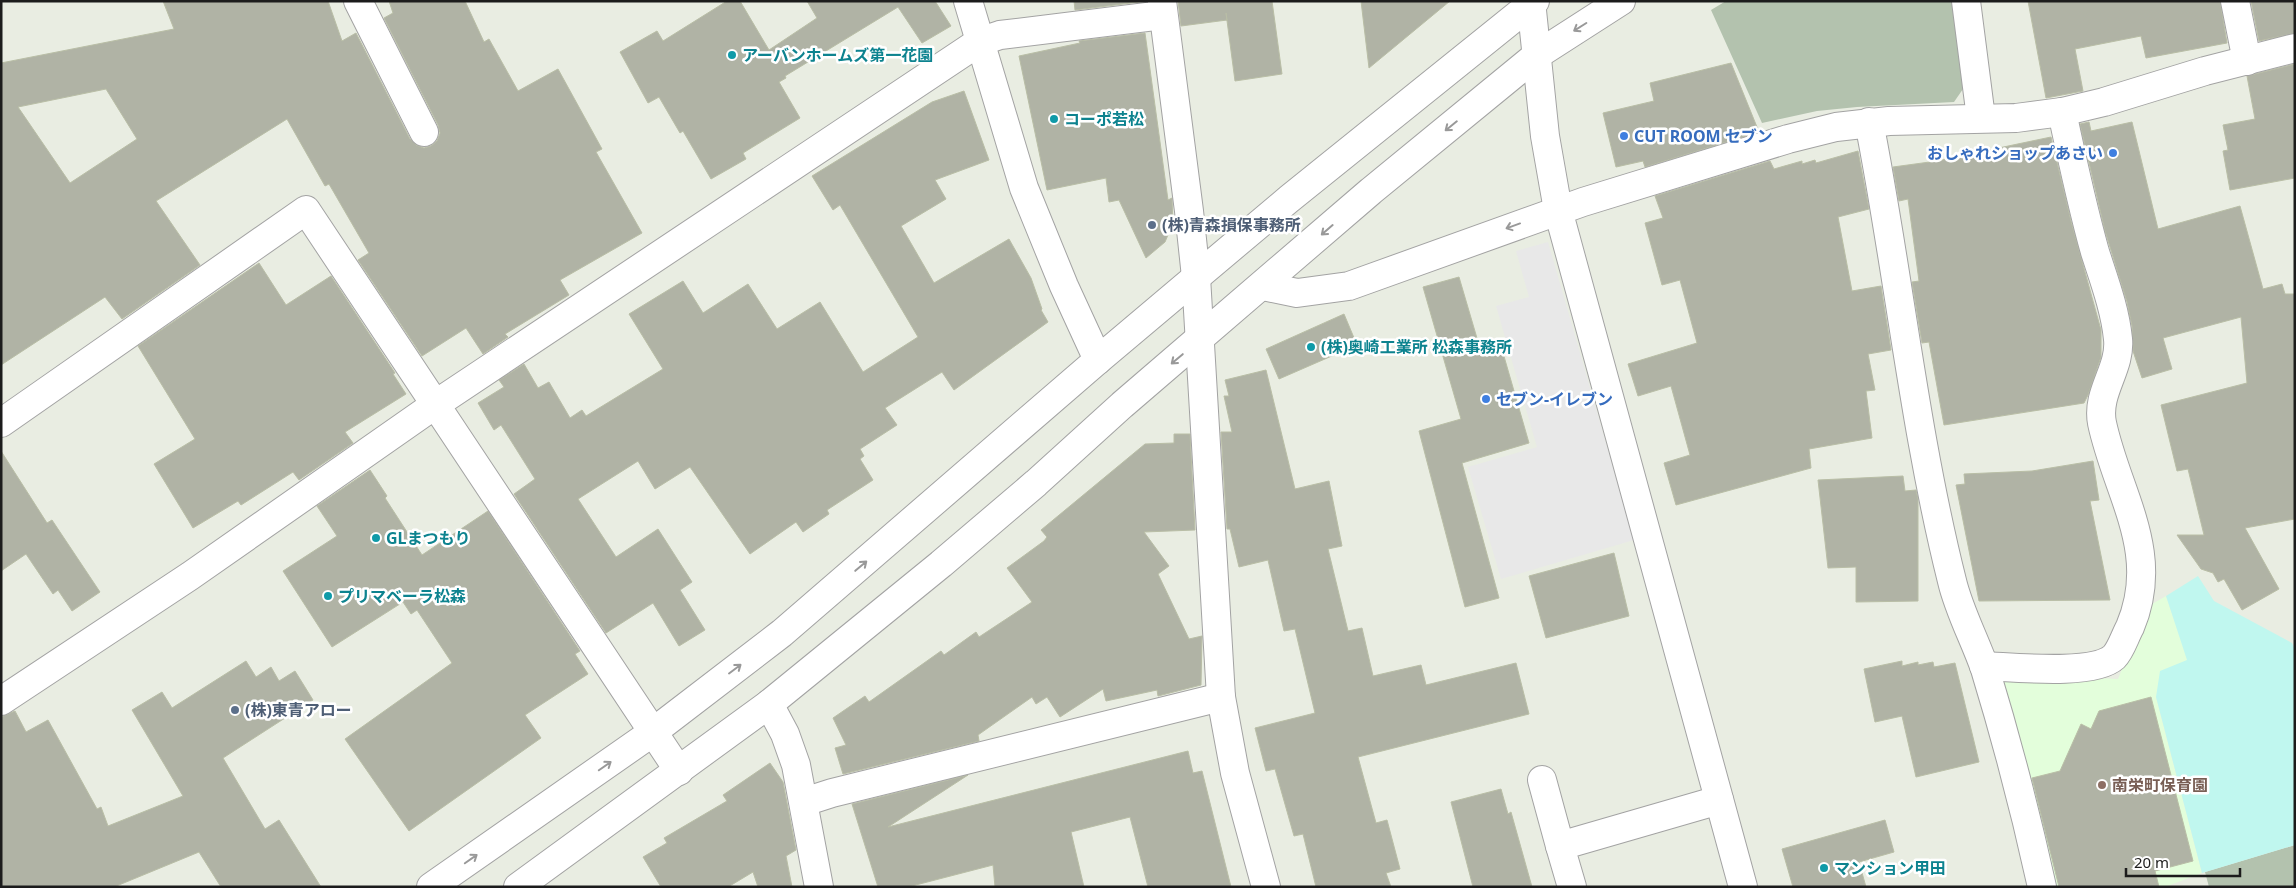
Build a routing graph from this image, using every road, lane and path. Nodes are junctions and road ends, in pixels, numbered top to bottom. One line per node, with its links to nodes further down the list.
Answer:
1 (358, 1): 15 (street)
2 (968, 1): 8 (street)
3 (1621, 1): 10 (street, one-way to 10)
4 (1966, 1): 13 (street)
5 (2235, 1): 11 (street)
6 (1532, 2): 10 (street); 17 (street)
7 (1163, 8): 8 (street); 17 (street)
8 (979, 42): 20 (street); 21 (street)
9 (2295, 48): 11 (street)
10 (1537, 55): 16 (street); 18 (street, one-way to 18)
11 (2247, 61): 12 (street)
12 (2062, 112): 13 (street); 23 (street)
13 (1981, 118): 14 (street)
14 (1870, 122): 16 (street); 23 (street)
15 (424, 132)
16 (1558, 210): 18 (street, one-way to 18); 30 (street)
17 (1196, 277): 19 (street); 20 (street)
18 (1263, 286): 19 (street)
19 (1201, 339): 24 (street); 26 (street, one-way to 26)
20 (1098, 360): 27 (street, one-way to 20)
21 (436, 404): 22 (street); 25 (street); 27 (street)
22 (1, 422)
23 (1984, 666): 39 (street)
24 (1221, 698): 31 (street); 36 (street)
25 (1, 701)
26 (769, 704): 28 (street); 31 (street)
27 (653, 732): 28 (street); 33 (street, one-way to 27)
28 (679, 771): 34 (street)
29 (1542, 780): 32 (street)
30 (1719, 800): 32 (street); 38 (street)
31 (804, 802): 35 (street)
32 (1560, 846): 37 (street)
33 (432, 887)
34 (518, 887)
35 (819, 887)
36 (1266, 887)
37 (1572, 887)
38 (1743, 887)
39 (2042, 887)

